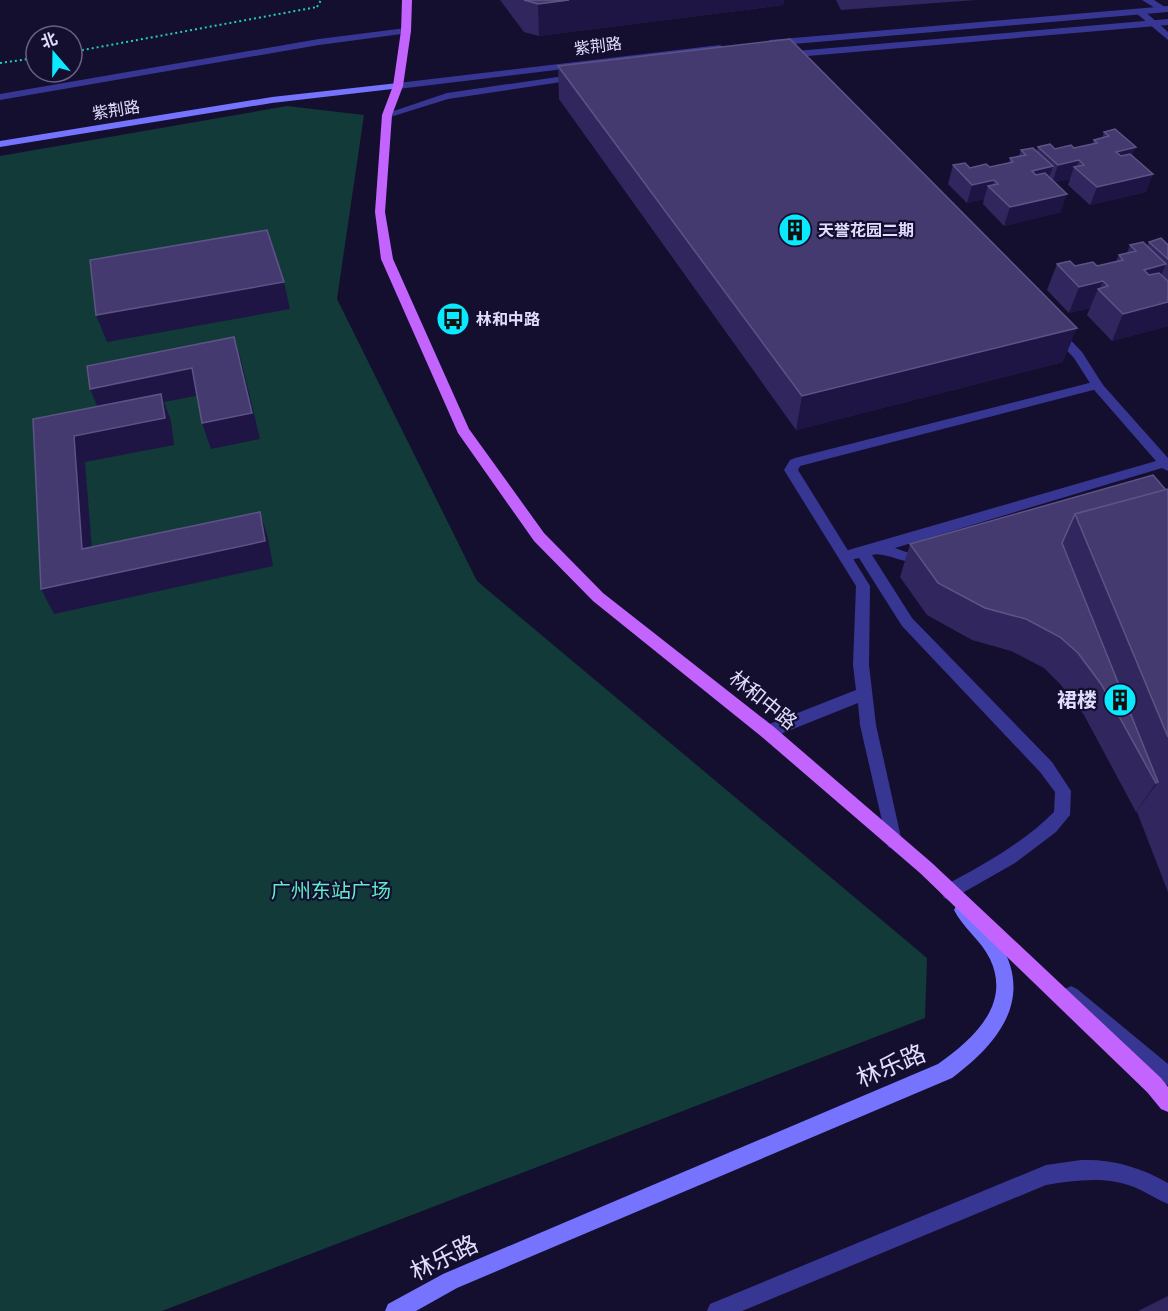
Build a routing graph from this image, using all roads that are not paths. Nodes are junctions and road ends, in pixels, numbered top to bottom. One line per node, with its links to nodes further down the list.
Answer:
1 (407, 0): 7 (main road, 林和中路)
2 (1147, 0): 3 (street)
3 (1166, 9): 4 (street)
4 (1138, 11): 6 (street); 9 (street)
5 (1168, 22): 6 (street)
6 (1150, 23): 8 (street); 13 (street)
7 (406, 31): 15 (main road, 林和中路); 16 (street)
8 (1168, 37)
9 (785, 42): 10 (street); 13 (street)
10 (763, 44)
11 (730, 47): 15 (street, 紫荆路)
12 (769, 57): 13 (street)
13 (796, 59)
14 (592, 76): 17 (street, 紫荆路)
15 (398, 86): 17 (main road, 林和中路); 18 (main road, 紫荆路)
16 (0, 97)
17 (387, 115): 28 (main road, 林和中路)
18 (0, 144)
19 (1045, 320): 20 (street)
20 (1097, 384): 21 (street); 25 (street)
21 (1166, 465): 22 (street)
22 (1138, 470): 23 (street); 24 (street)
23 (1126, 487)
24 (870, 549): 25 (street); 26 (street); 30 (street)
25 (845, 556): 27 (street)
26 (936, 556)
27 (865, 693): 28 (street); 29 (street)
28 (768, 732): 29 (main road, 林和中路)
29 (894, 842): 30 (main road, 林和中路)
30 (950, 892): 31 (street); 32 (main road, 林和中路); 34 (main road, 林乐路)
31 (1168, 1076)
32 (1168, 1101)
33 (1168, 1194): 35 (street)
34 (395, 1311)
35 (717, 1311)

